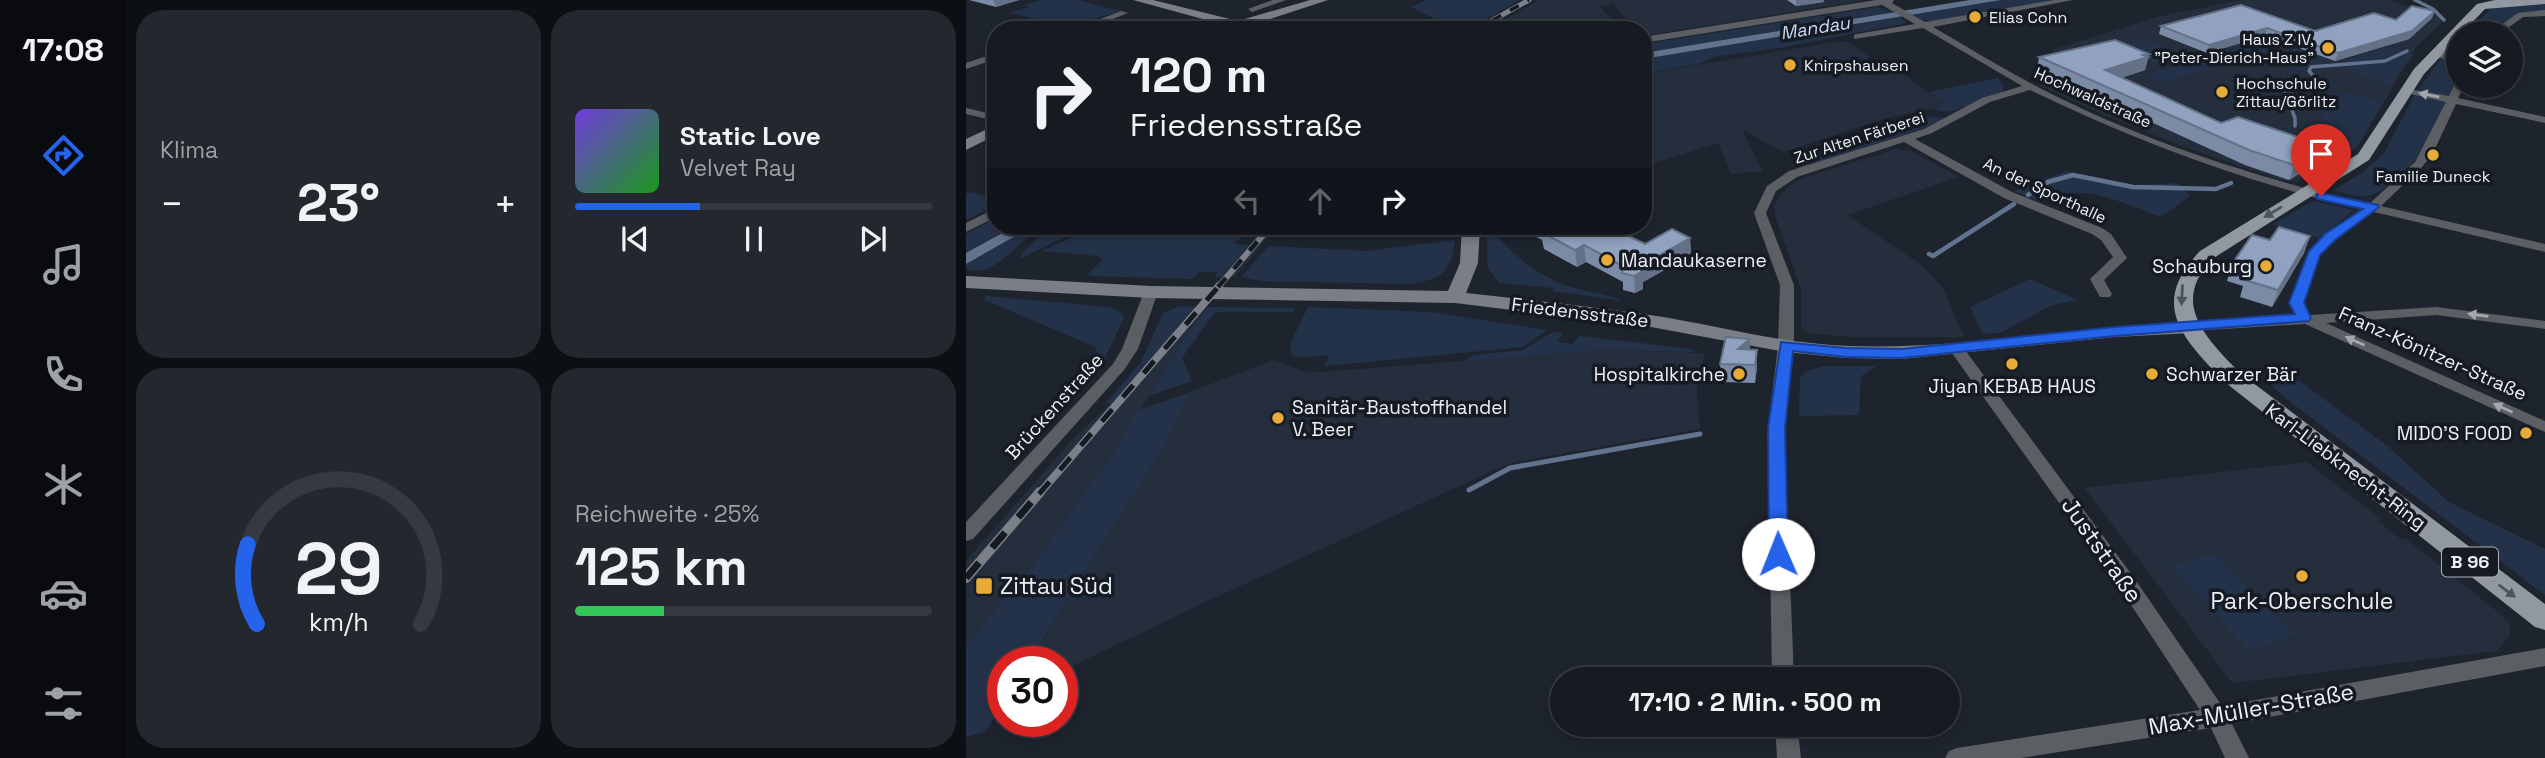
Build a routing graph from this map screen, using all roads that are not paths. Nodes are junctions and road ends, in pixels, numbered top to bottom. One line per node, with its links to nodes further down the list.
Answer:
1 (1139, 0): 11 (main road)
2 (1282, 0): 7 (street)
3 (1322, 0): 12 (main road)
4 (2069, 0): 14 (street)
5 (2545, 1): 17 (main road, B 96)
6 (1889, 2): 14 (street, Hochwaldstraße); 16 (street)
7 (1252, 9)
8 (1124, 13): 10 (street)
9 (2545, 13): 13 (street)
10 (1101, 21)
11 (1226, 21)
12 (1249, 21)
13 (2512, 21)
14 (1918, 22): 15 (street); 21 (street, Hochwaldstraße)
15 (1857, 37)
16 (1652, 39)
17 (2434, 54): 18 (street); 22 (main road, B 96)
18 (2446, 56)
19 (987, 59): 20 (street)
20 (966, 66)
21 (2031, 88): 28 (street, Zur Alten Färberei); 30 (street, Hochwaldstraße)
22 (2406, 90): 23 (street, one-way to 22); 30 (main road, B 96)
23 (2453, 100): 26 (street); 31 (street)
24 (966, 111): 25 (street)
25 (987, 116)
26 (2545, 120)
27 (987, 134): 29 (main road)
28 (1905, 138): 38 (street, An der Sporthalle); 43 (street, Zur Alten Färberei)
29 (966, 145)
30 (2305, 193): 31 (street, Hochwaldstraße); 42 (main road, B 96, one-way to 42)
31 (2373, 207): 35 (street, Hochwaldstraße); 40 (street)
32 (987, 217): 33 (street)
33 (966, 228)
34 (1471, 235): 39 (main road)
35 (2545, 248)
36 (967, 283): 37 (main road, Friedensstraße)
37 (1152, 292): 39 (main road, Friedensstraße); 46 (street, Brückenstraße)
38 (2105, 294)
39 (1455, 297): 43 (main road, Friedensstraße)
40 (2304, 318): 41 (street, one-way to 40); 42 (street); 45 (street, Franz-Könitzer-Straße, one-way to 40)
41 (2545, 325)
42 (2192, 327): 44 (main road, Friedensstraße); 47 (main road, Karl-Liebknecht-Ring / B 96, one-way to 47)
43 (1786, 346): 44 (main road, Friedensstraße); 49 (street, Zur Alten Färberei)
44 (1957, 349): 50 (street, Juststraße)
45 (2545, 427)
46 (966, 534)
47 (2545, 619)
48 (2545, 657): 50 (street, Max-Müller-Straße)
49 (1783, 667)
50 (2217, 716): 53 (street, Max-Müller-Straße); 54 (street, Juststraße)
51 (1787, 737): 52 (street)
52 (1789, 758)
53 (1957, 758)
54 (2237, 758)

